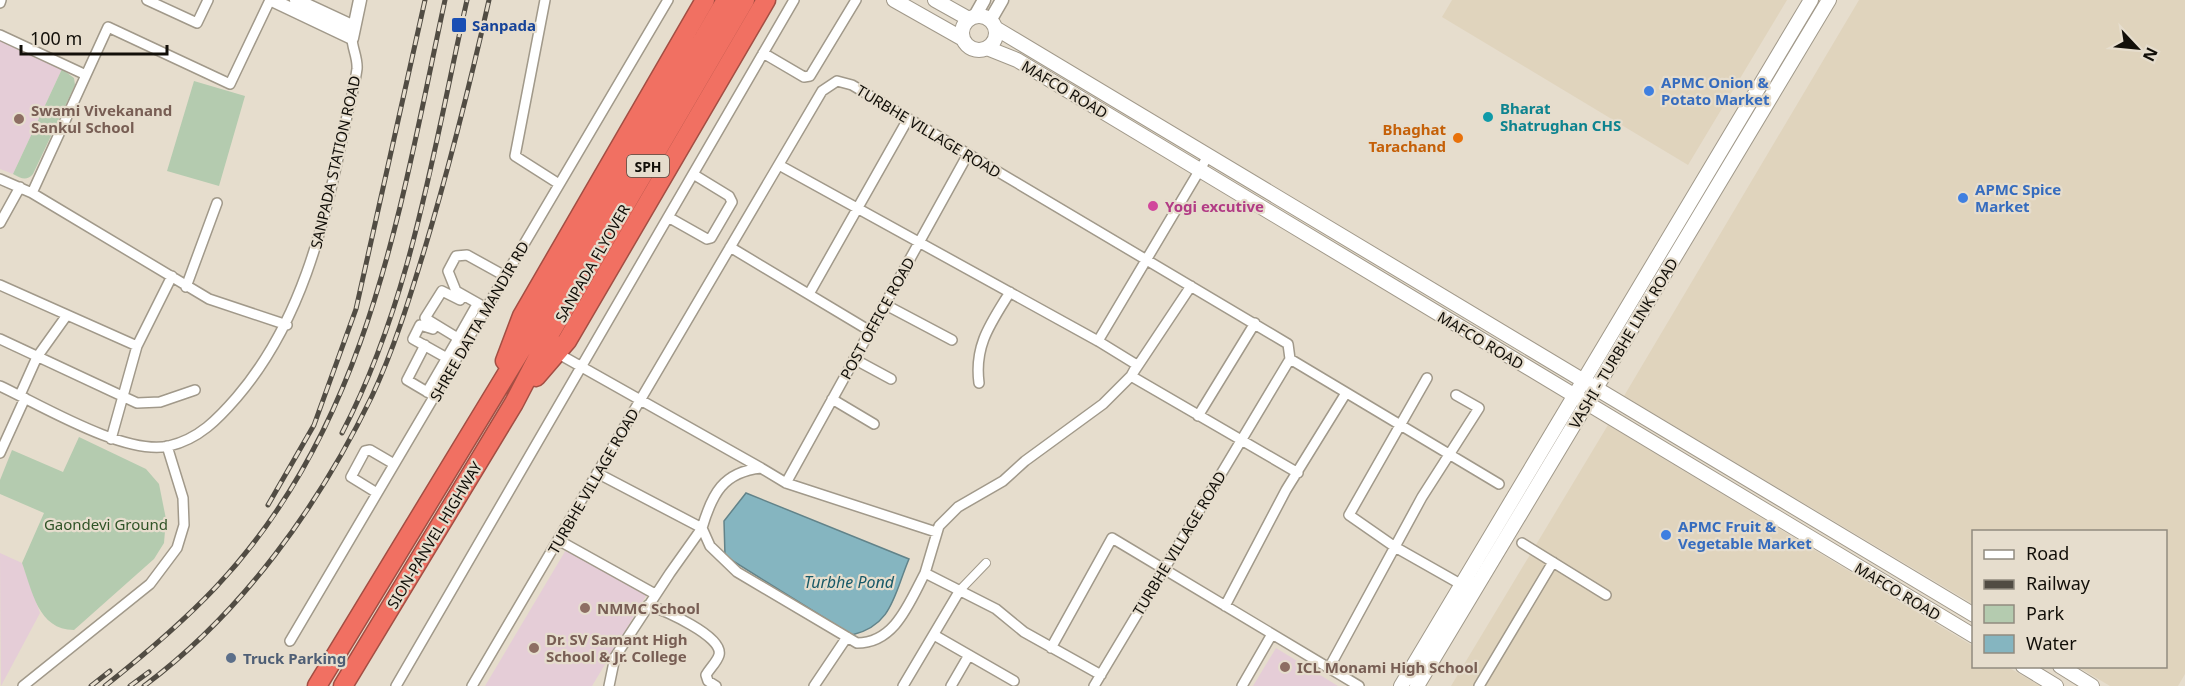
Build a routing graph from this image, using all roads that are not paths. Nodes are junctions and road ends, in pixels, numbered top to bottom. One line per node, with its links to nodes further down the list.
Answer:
1 (147, 0): 2 (street)
2 (208, 0)
3 (271, 0): 22 (street); 27 (street)
4 (296, 0): 22 (street)
5 (360, 0): 22 (street, SANPADA STATION ROAD)
6 (545, 0): 37 (street)
7 (668, 0): 37 (street, SHREE DATTA MANDIR RD)
8 (705, 0): 84 (highway)
9 (726, 0): 63 (highway, SANPADA FLYOVER / SPH)
10 (745, 0): 63 (highway, SANPADA FLYOVER / SPH)
11 (766, 0): 71 (highway)
12 (794, 0): 26 (street)
13 (856, 0): 26 (street)
14 (894, 0): 24 (main road)
15 (935, 0): 20 (main road)
16 (984, 0): 20 (street)
17 (1002, 0): 21 (street)
18 (1811, 0): 39 (main road, VASHI - TURBHE LINK ROAD)
19 (1829, 0): 41 (main road, VASHI - TURBHE LINK ROAD)
20 (972, 17): 21 (main road); 24 (main road)
21 (994, 24): 25 (main road); 29 (main road, MAFCO ROAD)
22 (353, 32): 62 (street, SANPADA STATION ROAD)
23 (0, 34): 27 (street)
24 (963, 39): 25 (main road)
25 (987, 48): 32 (main road, MAFCO ROAD)
26 (763, 53): 35 (street)
27 (86, 75): 40 (street)
28 (908, 119): 30 (street, TURBHE VILLAGE ROAD); 33 (street, TURBHE VILLAGE ROAD); 43 (street)
29 (1195, 148): 31 (main road, MAFCO ROAD); 32 (street)
30 (968, 154): 47 (street, POST OFFICE ROAD); 50 (street, TURBHE VILLAGE ROAD)
31 (1208, 156): 34 (street); 46 (main road, MAFCO ROAD)
32 (1187, 162): 34 (main road, MAFCO ROAD)
33 (779, 165): 43 (street); 48 (street, TURBHE VILLAGE ROAD)
34 (1200, 170): 49 (main road, MAFCO ROAD); 50 (street)
35 (693, 174): 44 (street); 44 (street)
36 (0, 178): 38 (street)
37 (559, 184): 52 (street, SHREE DATTA MANDIR RD)
38 (20, 187): 40 (street); 45 (street)
39 (1699, 187): 41 (street); 81 (main road, VASHI - TURBHE LINK ROAD)
40 (32, 193): 51 (street)
41 (1712, 195): 81 (main road, VASHI - TURBHE LINK ROAD)
42 (217, 203): 55 (street)
43 (856, 209): 47 (street); 57 (street)
44 (668, 217): 76 (street)
45 (0, 223)
46 (1347, 240): 49 (street); 81 (main road, MAFCO ROAD)
47 (918, 243): 56 (street); 58 (street, POST OFFICE ROAD)
48 (730, 247): 57 (street); 91 (street, TURBHE VILLAGE ROAD)
49 (1339, 254): 92 (main road, MAFCO ROAD)
50 (1147, 259): 54 (street, TURBHE VILLAGE ROAD); 67 (street)
51 (172, 276): 55 (street); 70 (street)
52 (505, 276): 59 (street, SHREE DATTA MANDIR RD); 59 (street)
53 (0, 285): 60 (street)
54 (1191, 286): 61 (street, TURBHE VILLAGE ROAD); 77 (street)
55 (186, 287): 62 (street)
56 (1010, 292): 67 (street); 80 (street)
57 (808, 294): 64 (street)
58 (884, 304): 64 (street, POST OFFICE ROAD); 66 (street)
59 (481, 310): 68 (street, SHREE DATTA MANDIR RD); 68 (street)
60 (67, 315): 70 (street); 72 (street)
61 (1255, 323): 74 (street, TURBHE VILLAGE ROAD); 94 (street)
62 (286, 325): 99 (street, SANPADA STATION ROAD)
63 (544, 328): 84 (highway, SANPADA FLYOVER / SPH); 93 (highway, SANPADA FLYOVER / SPH)
64 (870, 331): 73 (street, POST OFFICE ROAD)
65 (0, 339): 72 (street)
66 (952, 340)
67 (1098, 341): 77 (street)
68 (461, 342): 69 (street); 75 (street, SHREE DATTA MANDIR RD)
69 (425, 345): 75 (street); 86 (street)
70 (137, 346): 89 (street)
71 (557, 353): 76 (street); 93 (highway)
72 (37, 357): 88 (street); 89 (street)
73 (854, 359): 79 (street); 90 (street, POST OFFICE ROAD)
74 (1290, 359): 85 (street); 98 (street, TURBHE VILLAGE ROAD)
75 (451, 360): 86 (street, SHREE DATTA MANDIR RD)
76 (581, 367): 91 (street); 142 (street)
77 (1131, 376): 94 (street); 110 (street)
78 (1427, 378): 96 (street)
79 (891, 379)
80 (979, 383)
81 (1590, 385): 92 (main road, VASHI - TURBHE LINK ROAD); 124 (main road, MAFCO ROAD)
82 (0, 386): 88 (street, SANPADA STATION ROAD)
83 (195, 390): 89 (street)
84 (495, 391): 132 (highway, SION-PANVEL HIGHWAY / SPH)
85 (1346, 393): 96 (street); 105 (street)
86 (430, 394): 102 (street, SHREE DATTA MANDIR RD)
87 (1456, 395): 101 (street)
88 (22, 396): 97 (street, SANPADA STATION ROAD); 100 (street)
89 (123, 398): 97 (street)
90 (832, 399): 95 (street); 106 (street, POST OFFICE ROAD)
91 (640, 400): 103 (street); 104 (street, TURBHE VILLAGE ROAD)
92 (1581, 400): 118 (main road, VASHI - TURBHE LINK ROAD); 127 (main road, MAFCO ROAD); 153 (main road, VASHI - TURBHE LINK ROAD)
93 (514, 403): 141 (highway, SION-PANVEL HIGHWAY / SPH)
94 (1198, 416): 98 (street)
95 (874, 424)
96 (1400, 425): 101 (street); 113 (street)
97 (111, 439): 99 (street, SANPADA STATION ROAD)
98 (1241, 441): 105 (street); 116 (street, TURBHE VILLAGE ROAD)
99 (168, 446): 138 (street)
100 (1, 447)
101 (1448, 455): 107 (street); 113 (street)
102 (394, 464): 108 (street, SHREE DATTA MANDIR RD); 108 (street)
103 (761, 468): 106 (street); 109 (street)
104 (597, 473): 109 (street); 111 (street, TURBHE VILLAGE ROAD)
105 (1298, 473): 123 (street)
106 (786, 483): 110 (street)
107 (1499, 484)
108 (377, 493): 129 (street, SHREE DATTA MANDIR RD)
109 (702, 528): 120 (street); 128 (street)
110 (936, 532): 117 (street)
111 (558, 540): 120 (street); 143 (street, TURBHE VILLAGE ROAD)
112 (1522, 543): 114 (street)
113 (1395, 548): 118 (street); 133 (street)
114 (1553, 562): 121 (street); 154 (street)
115 (987, 563): 119 (street)
116 (1164, 569): 123 (street); 130 (street); 136 (street, TURBHE VILLAGE ROAD)
117 (925, 573): 119 (street); 128 (street)
118 (1462, 585): 152 (main road, VASHI - TURBHE LINK ROAD)
119 (960, 590): 126 (street); 130 (street)
120 (655, 594): 122 (street)
121 (1606, 595)
122 (648, 605): 144 (street); 145 (street)
123 (1225, 606): 125 (street)
124 (1972, 614)
125 (1272, 634): 133 (street); 150 (street)
126 (934, 635): 131 (street); 147 (street)
127 (1972, 635)
128 (847, 637): 146 (street)
129 (290, 641)
130 (1051, 648): 136 (street)
131 (969, 655): 137 (street); 148 (street)
132 (335, 656): 139 (highway); 140 (highway, SPH)
133 (1329, 668): 151 (street)
134 (2027, 668): 155 (main road)
135 (2063, 668): 156 (main road)
136 (1101, 675): 149 (street, TURBHE VILLAGE ROAD)
137 (1014, 681)
138 (23, 686)
139 (306, 686)
140 (317, 686)
141 (343, 686)
142 (396, 686)
143 (472, 686)
144 (609, 686)
145 (716, 686)
146 (814, 686)
147 (903, 686)
148 (951, 686)
149 (1094, 686)
150 (1242, 686)
151 (1359, 686)
152 (1401, 686)
153 (1417, 686)
154 (1479, 686)
155 (2056, 686)
156 (2092, 686)

